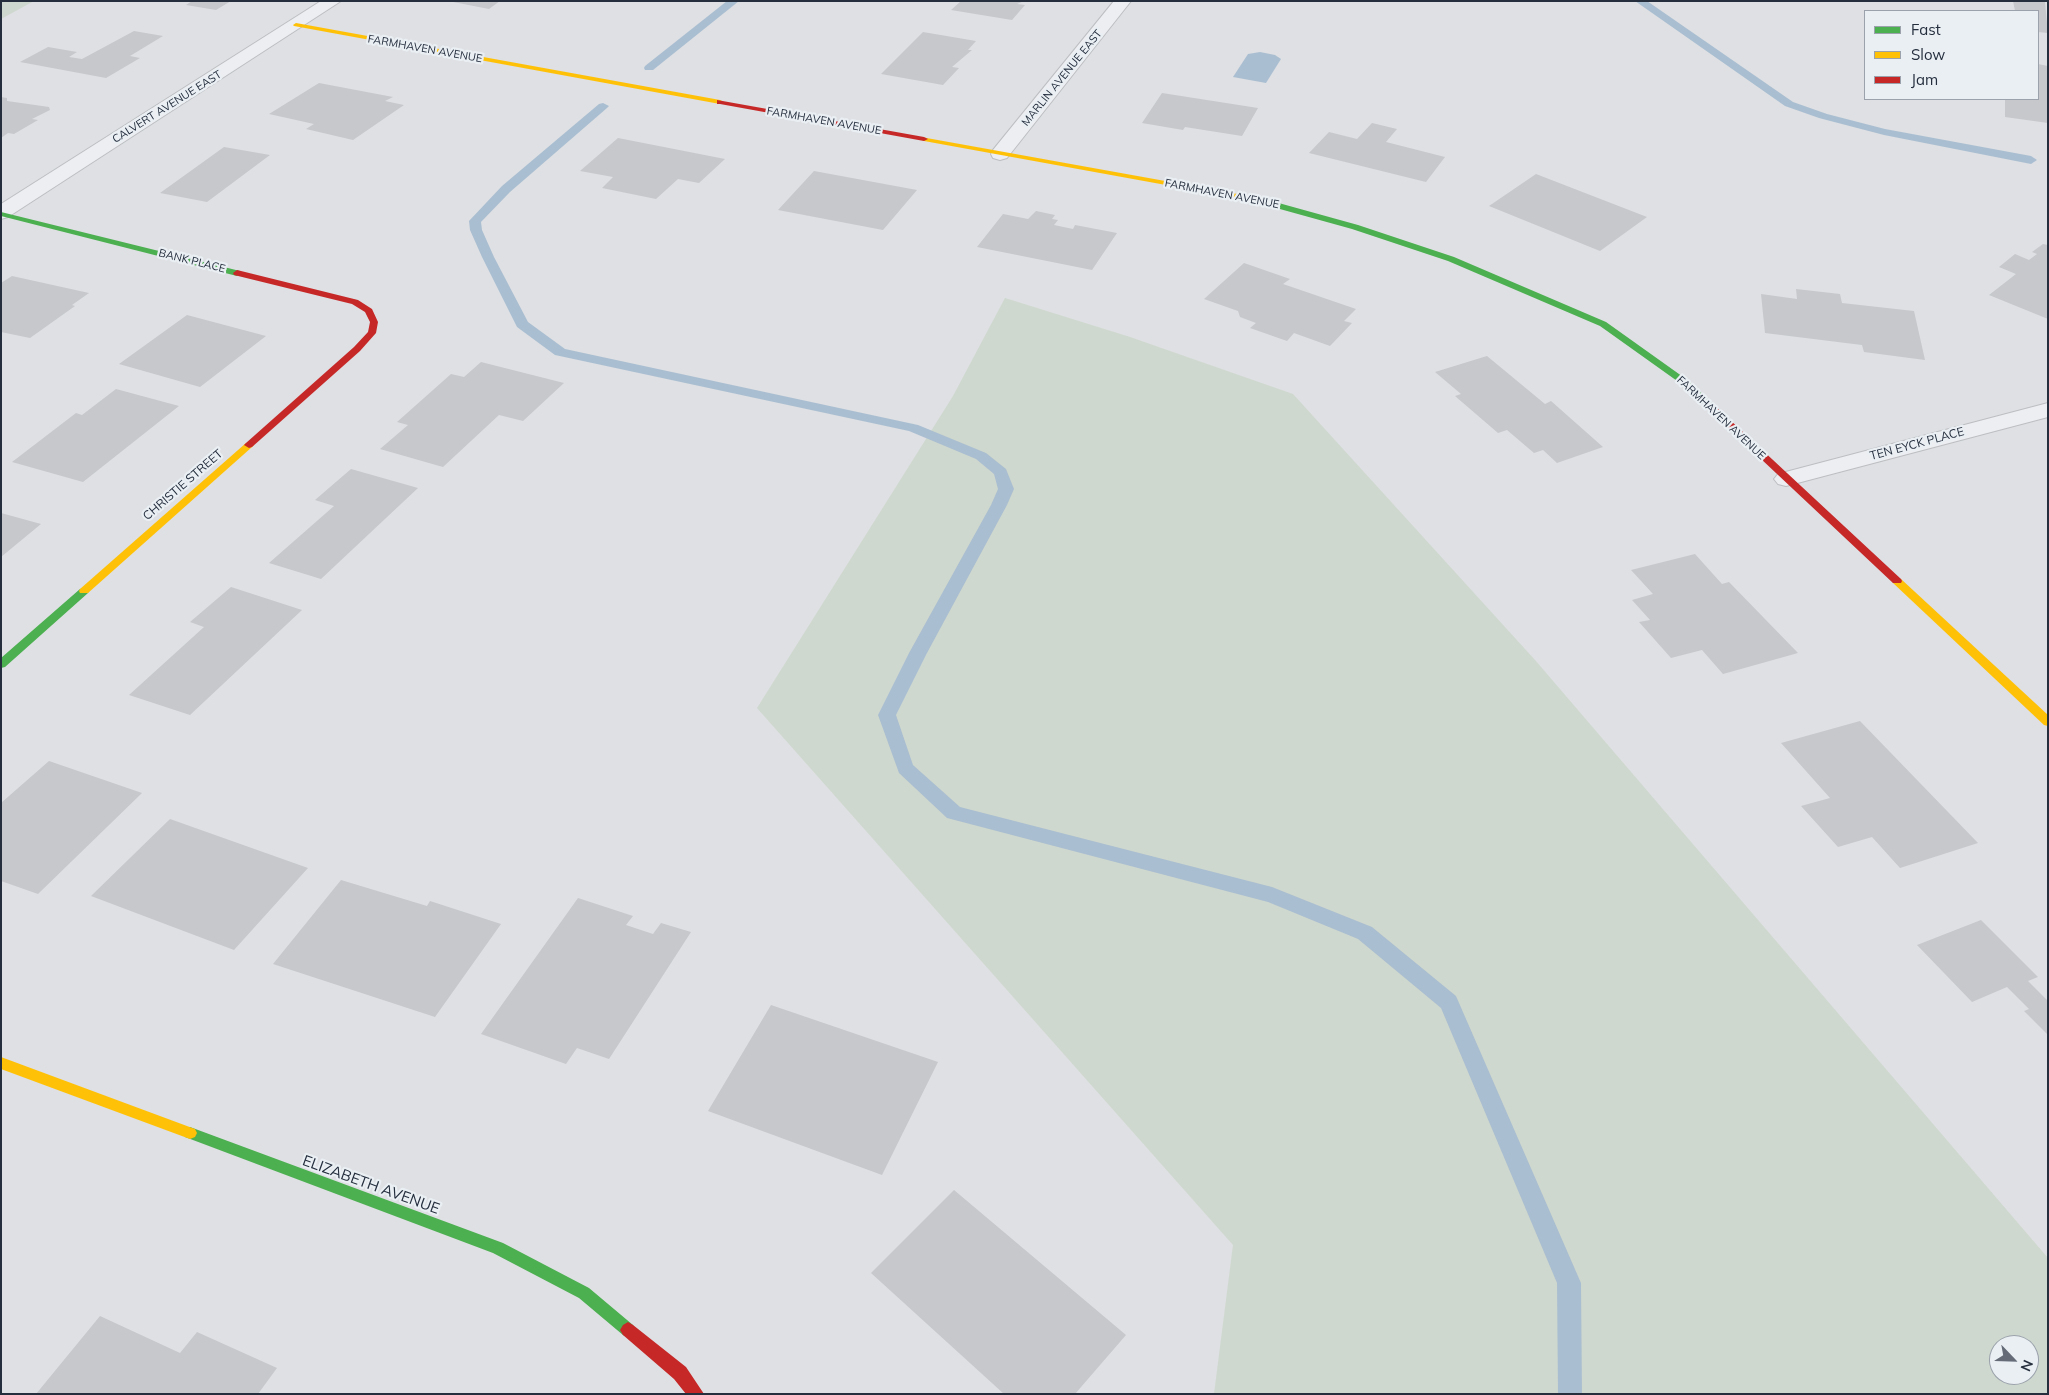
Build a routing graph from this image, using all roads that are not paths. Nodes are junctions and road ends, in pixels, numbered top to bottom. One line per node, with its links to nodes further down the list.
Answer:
1 (333, 1): 3 (street, CALVERT AVENUE EAST)
2 (1123, 1): 4 (street, MARLIN AVENUE EAST)
3 (296, 26): 4 (street, FARMHAVEN AVENUE); 5 (street, CALVERT AVENUE EAST)
4 (1000, 154): 8 (street, FARMHAVEN AVENUE)
5 (1, 213): 6 (street, BANK PLACE)
6 (374, 322): 9 (street, CHRISTIE STREET)
7 (2048, 410): 8 (street, TEN EYCK PLACE)
8 (1786, 479): 10 (street, FARMHAVEN AVENUE)
9 (1, 664)
10 (2048, 722)
11 (1, 1063): 12 (street, ELIZABETH AVENUE)
12 (696, 1394)

